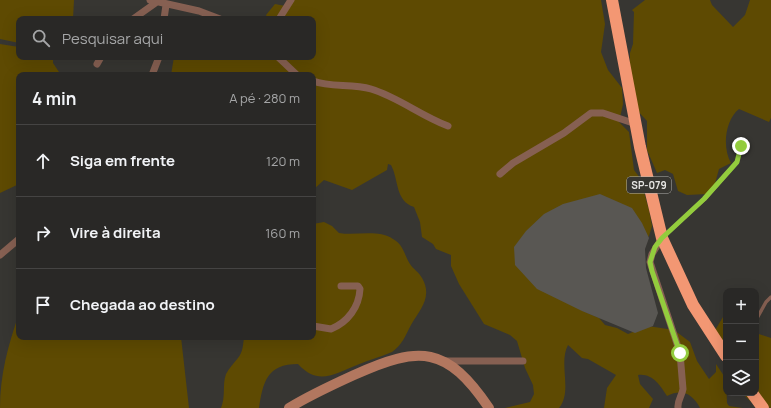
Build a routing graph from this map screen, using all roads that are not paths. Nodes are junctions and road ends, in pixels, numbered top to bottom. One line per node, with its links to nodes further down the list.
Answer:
1 (291, 0): 8 (street)
2 (612, 0): 16 (highway, SP-079)
3 (154, 1): 4 (street); 5 (street)
4 (166, 5): 6 (street); 7 (street)
5 (137, 16)
6 (164, 16)
7 (212, 16)
8 (281, 16)
9 (99, 60): 12 (street)
10 (158, 60): 13 (street)
11 (281, 60): 14 (street)
12 (97, 64)
13 (153, 72)
14 (293, 72)
15 (316, 83): 17 (street)
16 (636, 124): 19 (street); 20 (highway, SP-079)
17 (448, 126)
18 (741, 146): 20 (lane)
19 (500, 174)
20 (662, 238): 27 (highway, SP-079); 33 (street)
21 (16, 242): 22 (street)
22 (0, 255)
23 (341, 286): 26 (street)
24 (771, 297): 25 (lane)
25 (759, 315)
26 (316, 326)
27 (723, 351)
28 (442, 360): 29 (street); 31 (street); 32 (street)
29 (523, 361)
30 (754, 396): 34 (highway)
31 (289, 408)
32 (490, 408)
33 (678, 408)
34 (763, 408)

